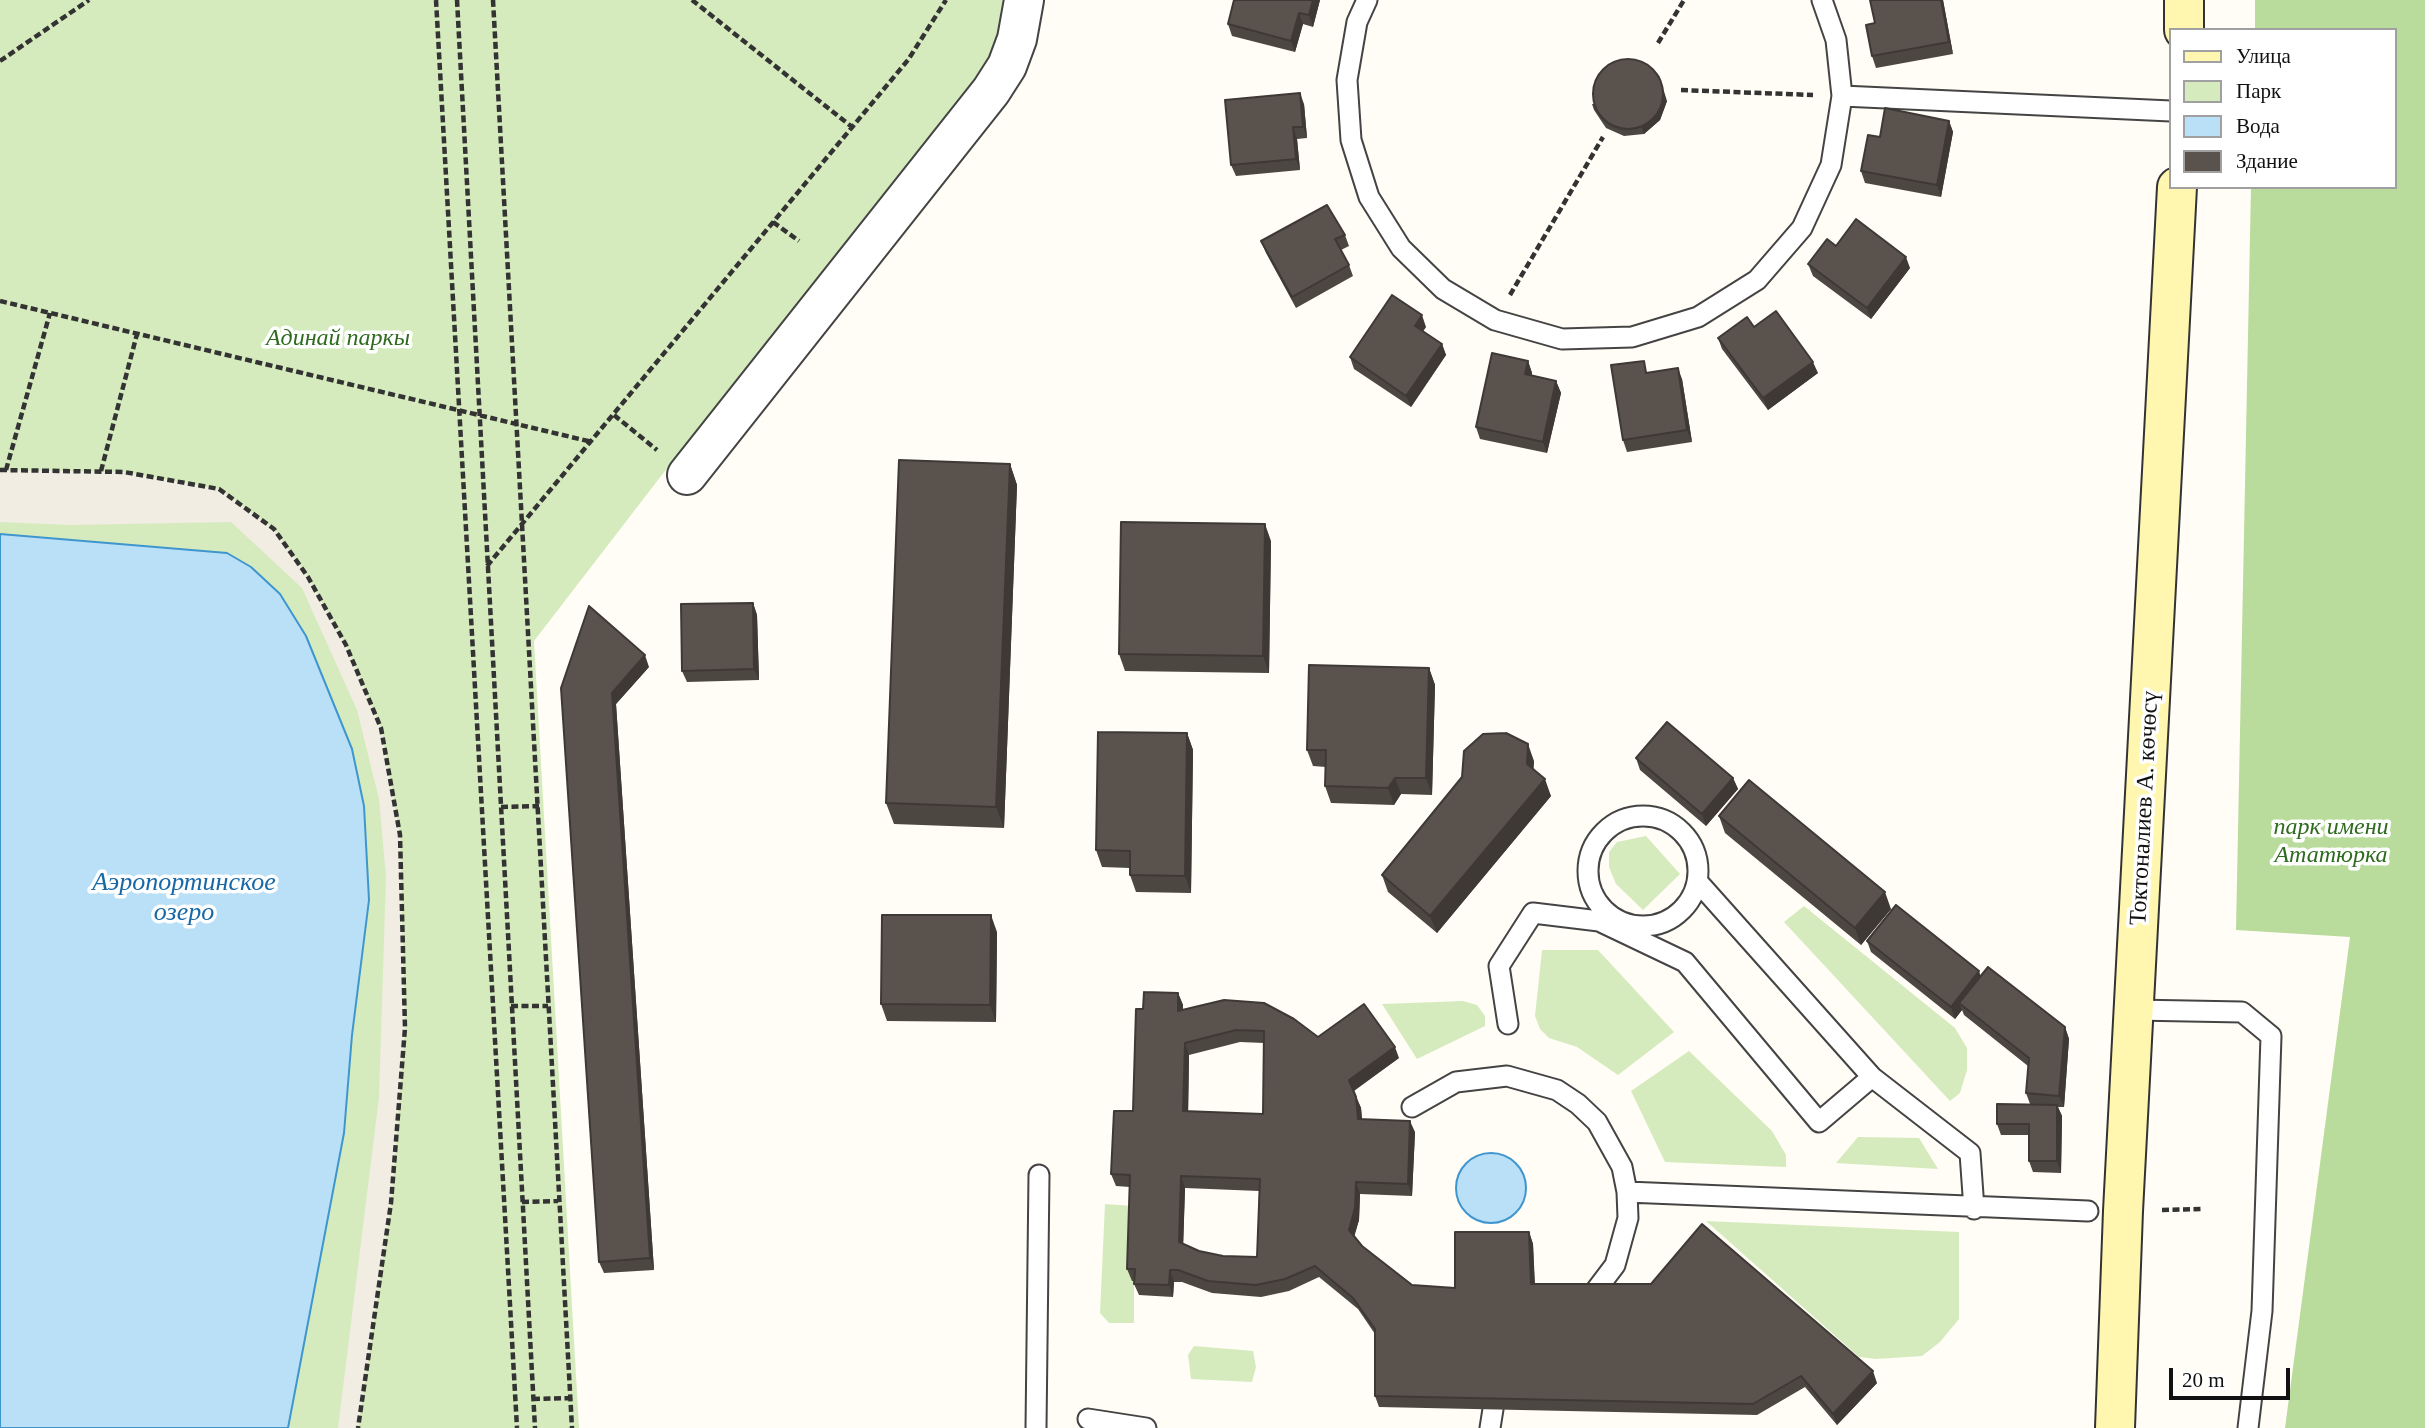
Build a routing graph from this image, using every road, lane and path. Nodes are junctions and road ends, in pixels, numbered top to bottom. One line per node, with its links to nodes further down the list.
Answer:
1 (89, 0): 14 (path)
2 (436, 0): 27 (path)
3 (457, 0): 28 (path)
4 (493, 0): 30 (path)
5 (692, 0): 18 (path)
6 (946, 0): 18 (path)
7 (1024, 0): 34 (street)
8 (1367, 0): 25 (lane)
9 (1684, 0): 13 (path)
10 (1822, 0): 16 (lane)
11 (2184, 0): 12 (main road)
12 (2183, 28)
13 (1658, 43)
14 (0, 61)
15 (1681, 90): 16 (path)
16 (1842, 96): 17 (lane); 25 (lane)
17 (2170, 111)
18 (852, 127): 21 (path)
19 (1603, 137): 25 (path)
20 (2177, 189): 42 (main road, Токтоналиев А. көчөсү)
21 (773, 222): 22 (path); 29 (path)
22 (799, 241)
23 (0, 301): 24 (path)
24 (50, 313): 26 (path); 32 (path)
25 (1495, 320)
26 (138, 333): 27 (path); 33 (path)
27 (460, 410): 28 (path); 58 (path)
28 (480, 415): 30 (path); 36 (path)
29 (614, 415): 31 (path); 34 (path)
30 (517, 424): 31 (path); 35 (path)
31 (592, 442): 35 (path)
32 (3, 470): 33 (path)
33 (101, 471): 57 (path)
34 (687, 475)
35 (523, 521): 36 (path); 37 (path)
36 (486, 567): 38 (path)
37 (539, 806): 38 (path); 41 (path)
38 (501, 807): 40 (path)
39 (1698, 882): 39 (lane); 44 (lane)
40 (511, 1006): 41 (path); 49 (path)
41 (548, 1006): 48 (path)
42 (2134, 1010): 64 (main road, Токтоналиев А. көчөсү); 65 (lane)
43 (1508, 1024): 44 (lane)
44 (1872, 1077): 50 (lane)
45 (1412, 1107): 47 (lane)
46 (1039, 1175): 61 (lane)
47 (1627, 1192): 50 (lane); 52 (lane)
48 (558, 1201): 49 (path); 54 (path)
49 (522, 1202): 55 (path)
50 (1974, 1209): 51 (lane)
51 (2088, 1211)
52 (1575, 1312)
53 (1499, 1364): 63 (lane)
54 (570, 1398): 55 (path); 60 (path)
55 (533, 1399): 59 (path)
56 (1088, 1419): 62 (lane)
57 (358, 1428)
58 (517, 1428)
59 (535, 1428)
60 (572, 1428)
61 (1035, 1428)
62 (1146, 1428)
63 (1490, 1428)
64 (2115, 1428)
65 (2248, 1428)

